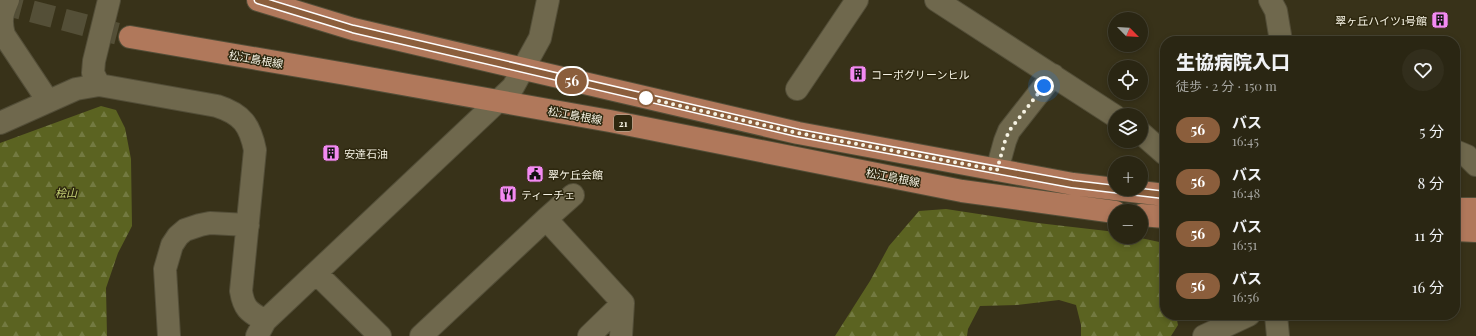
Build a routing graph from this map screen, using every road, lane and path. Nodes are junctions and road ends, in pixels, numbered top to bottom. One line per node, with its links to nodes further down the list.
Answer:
1 (8, 0): 14 (street)
2 (109, 0): 12 (street)
3 (258, 0): 10 (main road)
4 (548, 0): 10 (street)
5 (857, 0): 13 (street)
6 (936, 0): 11 (street)
7 (1272, 1): 8 (street)
8 (1280, 36)
9 (130, 38): 15 (main road, 松江島根線 / 21)
10 (524, 70): 15 (street); 22 (main road)
11 (1053, 75): 16 (street); 22 (street)
12 (99, 85): 14 (street); 31 (street)
13 (797, 89)
14 (48, 101): 17 (street)
15 (500, 101): 27 (main road, 松江島根線 / 21); 34 (street)
16 (1108, 111)
17 (0, 123)
18 (1148, 139): 19 (street)
19 (1160, 150)
20 (1460, 153): 21 (street)
21 (1476, 165)
22 (997, 170): 23 (main road)
23 (1160, 194)
24 (573, 195): 30 (street)
25 (1460, 209): 26 (main road)
26 (1476, 210)
27 (1108, 211)
28 (1148, 216): 29 (main road)
29 (1160, 217)
30 (546, 219): 35 (street); 41 (street)
31 (248, 225): 38 (street); 39 (street)
32 (1460, 230): 33 (main road)
33 (1476, 231)
34 (316, 273): 38 (street); 40 (street)
35 (623, 303): 42 (street); 43 (street)
36 (1238, 320): 44 (street)
37 (1276, 320): 45 (street)
38 (261, 328)
39 (169, 336)
40 (380, 336)
41 (421, 336)
42 (589, 336)
43 (621, 336)
44 (1204, 336)
45 (1278, 336)

